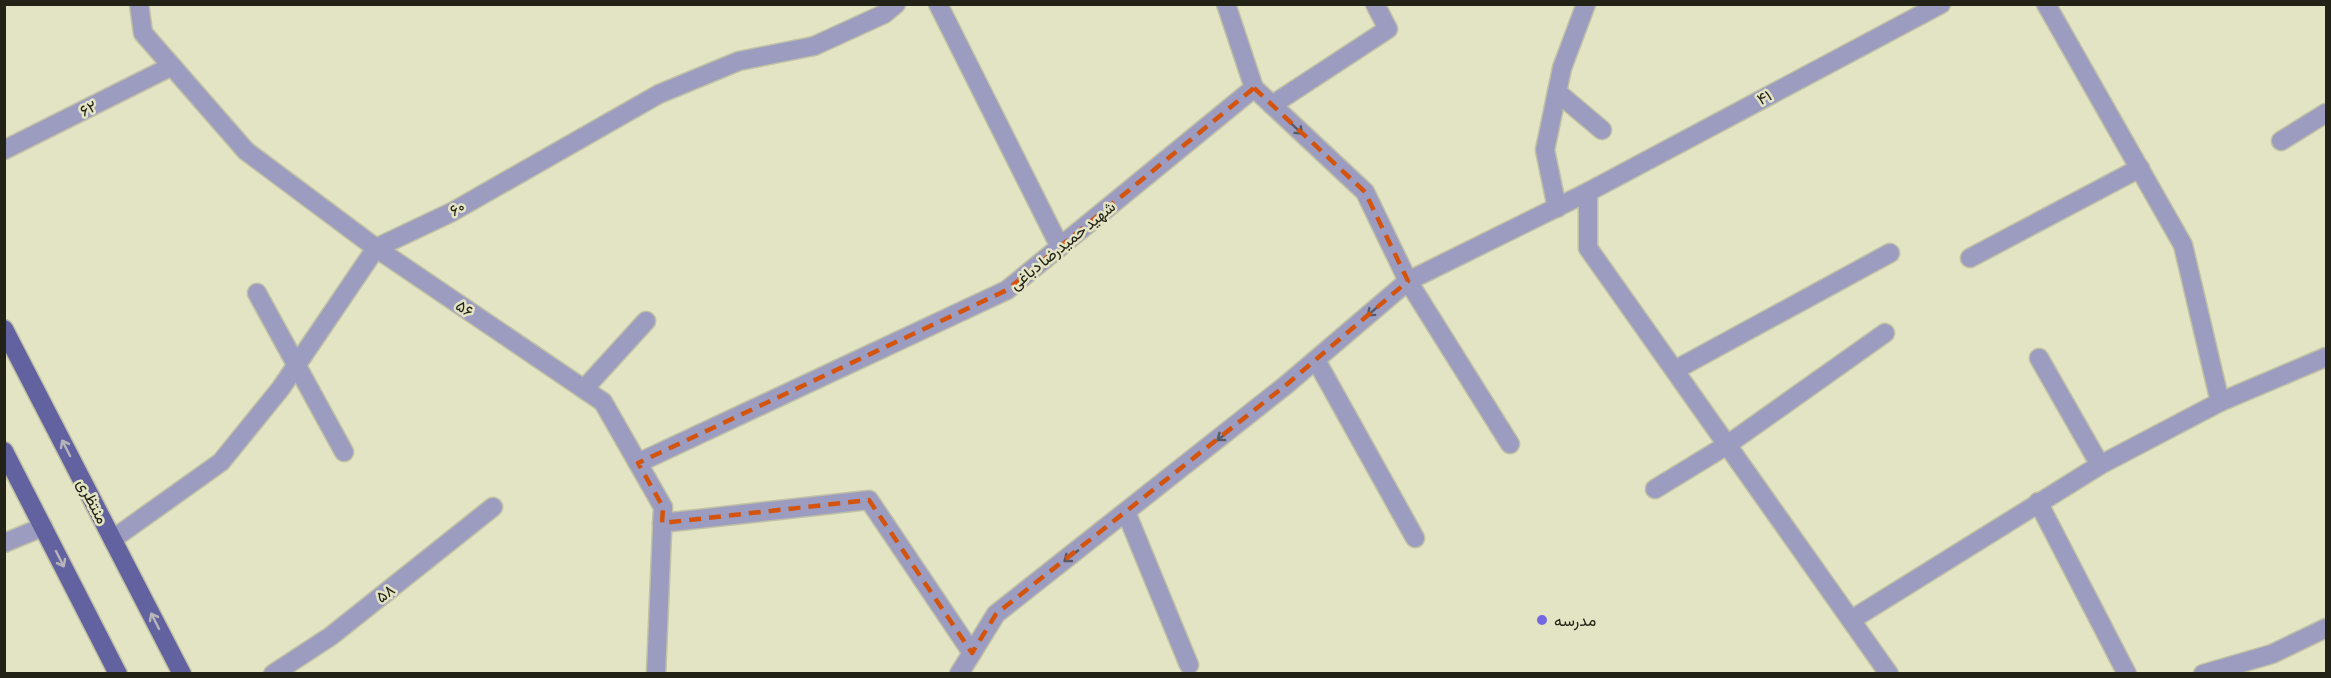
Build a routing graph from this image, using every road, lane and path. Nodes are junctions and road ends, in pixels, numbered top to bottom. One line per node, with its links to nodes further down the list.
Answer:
1 (139, 4): 9 (street, ۵۶)
2 (896, 4): 21 (street, ۶۰)
3 (938, 4): 20 (street)
4 (1226, 4): 10 (street)
5 (1375, 4): 12 (street)
6 (1586, 4): 11 (street)
7 (1941, 4): 18 (street, ۴۱)
8 (2046, 4): 17 (street)
9 (172, 66): 16 (street, ۶۲); 21 (street, ۵۶)
10 (1254, 88): 12 (street); 20 (street, شهید حمیدرضا دباغی)
11 (1557, 93): 14 (street); 19 (street)
12 (1272, 105): 24 (street, one-way to 24)
13 (2326, 113): 15 (street)
14 (1602, 130)
15 (2281, 141)
16 (4, 150)
17 (2140, 168): 23 (street); 35 (street)
18 (1588, 192): 19 (street, ۴۱); 33 (street)
19 (1557, 208): 24 (street, ۴۱)
20 (1060, 247): 40 (street, شهید حمیدرضا دباغی)
21 (376, 248): 32 (street); 34 (street, ۵۶)
22 (1890, 254): 33 (street)
23 (1970, 258)
24 (1408, 281): 31 (street, ۴۱, one-way to 31); 36 (street)
25 (257, 293): 32 (street)
26 (646, 321): 34 (street)
27 (4, 329): 49 (main road, منتظری, one-way to 27)
28 (1885, 333): 37 (street)
29 (2326, 357): 35 (street)
30 (2039, 358): 41 (street)
31 (1316, 360): 45 (street, ۴۱, one-way to 45); 48 (street)
32 (297, 364): 39 (street); 49 (street)
33 (1675, 370): 37 (street)
34 (584, 389): 40 (street, ۵۶)
35 (2220, 402): 41 (street)
36 (1510, 444)
37 (1727, 445): 42 (street); 51 (street)
38 (4, 451): 47 (main road)
39 (344, 452)
40 (638, 463): 46 (street, ۵۶)
41 (2100, 465): 43 (street)
42 (1655, 489)
43 (2038, 502): 51 (street); 61 (street)
44 (493, 507): 57 (street, ۵۸)
45 (1126, 512): 53 (street, ۴۱, one-way to 53); 54 (street)
46 (662, 523): 53 (street); 58 (street, ۵۶)
47 (43, 526): 50 (street); 55 (main road, one-way to 55)
48 (1415, 538)
49 (112, 539): 56 (main road, منتظری, one-way to 49)
50 (4, 543)
51 (1851, 621): 60 (street)
52 (2326, 628): 62 (street)
53 (972, 653): 59 (street, ۴۱)
54 (1189, 665)
55 (118, 674)
56 (182, 674)
57 (273, 674)
58 (656, 674)
59 (959, 674)
60 (1889, 674)
61 (2127, 674)
62 (2203, 674)

